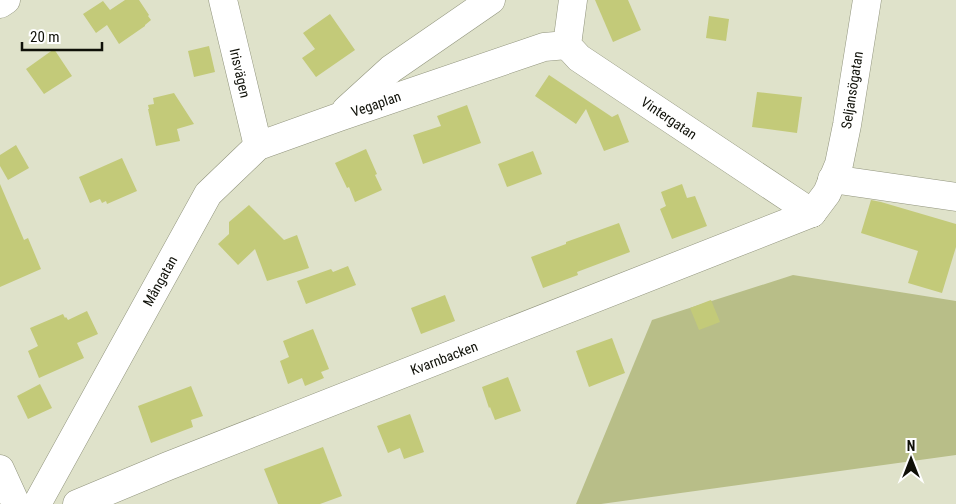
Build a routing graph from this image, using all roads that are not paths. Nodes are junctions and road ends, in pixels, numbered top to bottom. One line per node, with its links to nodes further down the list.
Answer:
1 (6, 0): 6 (street)
2 (223, 0): 9 (street, Irisvägen)
3 (491, 0): 8 (street, Vegaplan)
4 (573, 0): 7 (street)
5 (867, 0): 10 (street, Seljansögatan)
6 (0, 4)
7 (567, 45): 8 (street, Vegaplan); 12 (street, Vintergatan)
8 (339, 117): 9 (street, Mångatan)
9 (258, 146): 15 (street, Mångatan)
10 (832, 179): 11 (street); 12 (street, Seljansögatan)
11 (956, 197)
12 (812, 214): 16 (street, Kvarnbacken)
13 (0, 469): 14 (street)
14 (16, 504)
15 (37, 504)
16 (76, 504)

